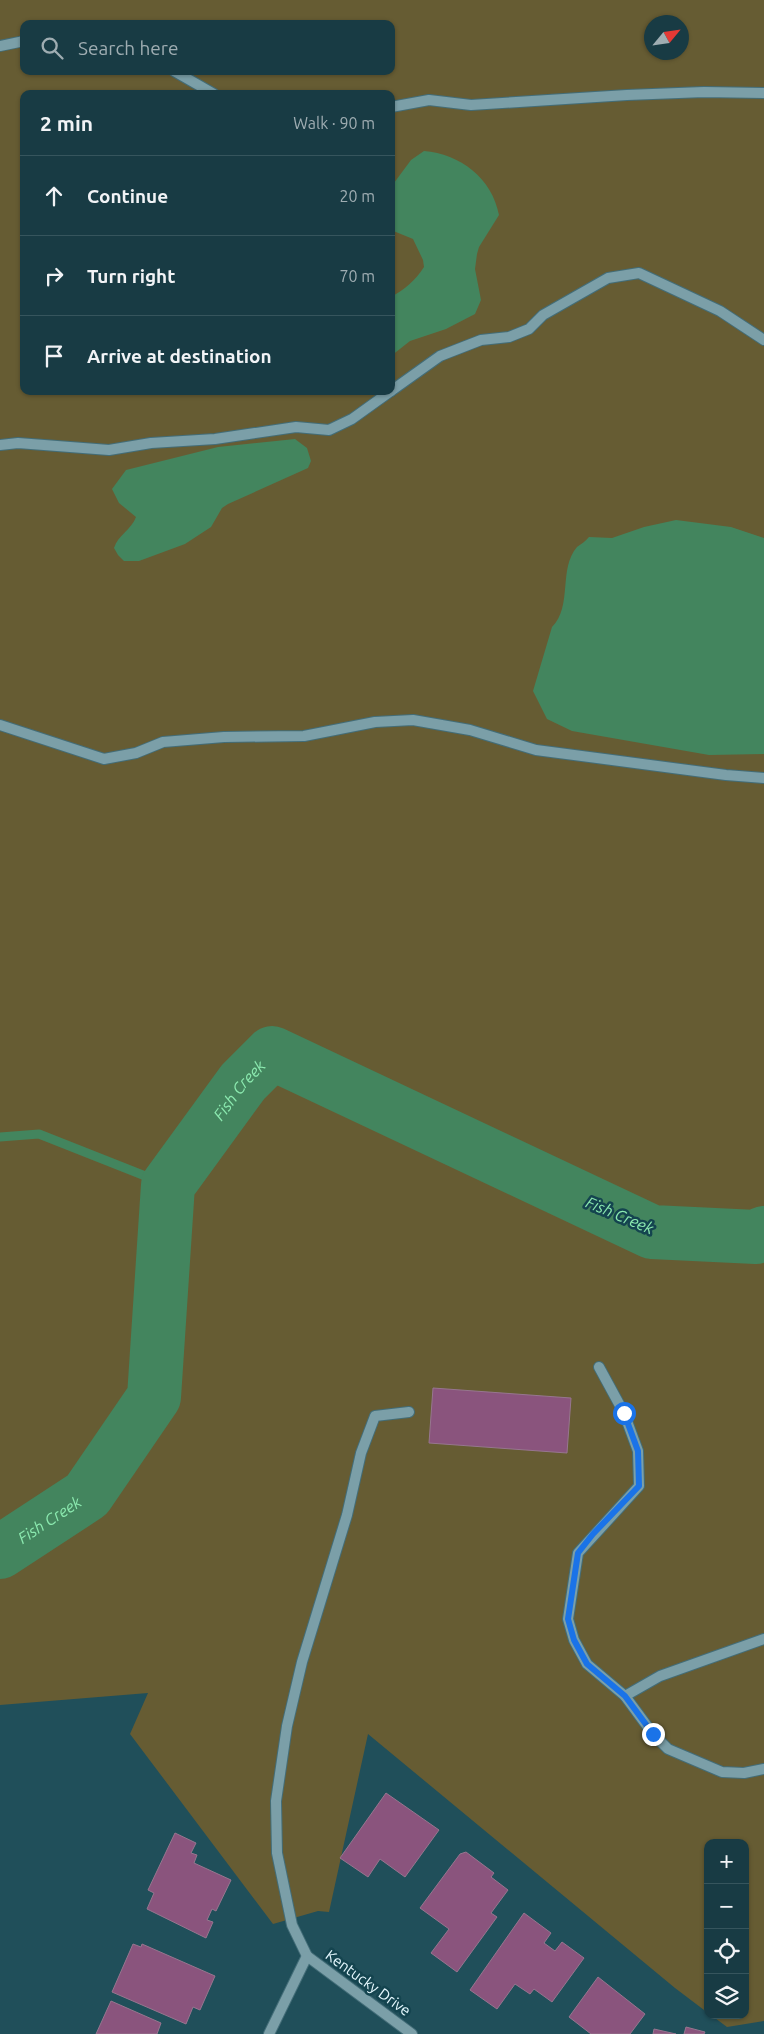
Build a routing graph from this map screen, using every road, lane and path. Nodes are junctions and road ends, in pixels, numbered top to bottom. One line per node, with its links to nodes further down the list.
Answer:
1 (20, 42): 2 (street)
2 (0, 46)
3 (181, 75): 4 (street)
4 (207, 90)
5 (764, 93): 6 (street)
6 (395, 106)
7 (764, 340): 8 (street)
8 (395, 388)
9 (385, 395): 10 (street)
10 (0, 445)
11 (0, 725): 12 (street)
12 (764, 778)
13 (599, 1367): 16 (street)
14 (408, 1412): 18 (street)
15 (764, 1638): 16 (street)
16 (625, 1696): 17 (street)
17 (764, 1769)
18 (307, 1956): 19 (street); 20 (street, Kentucky Drive)
19 (269, 2034)
20 (412, 2034)

